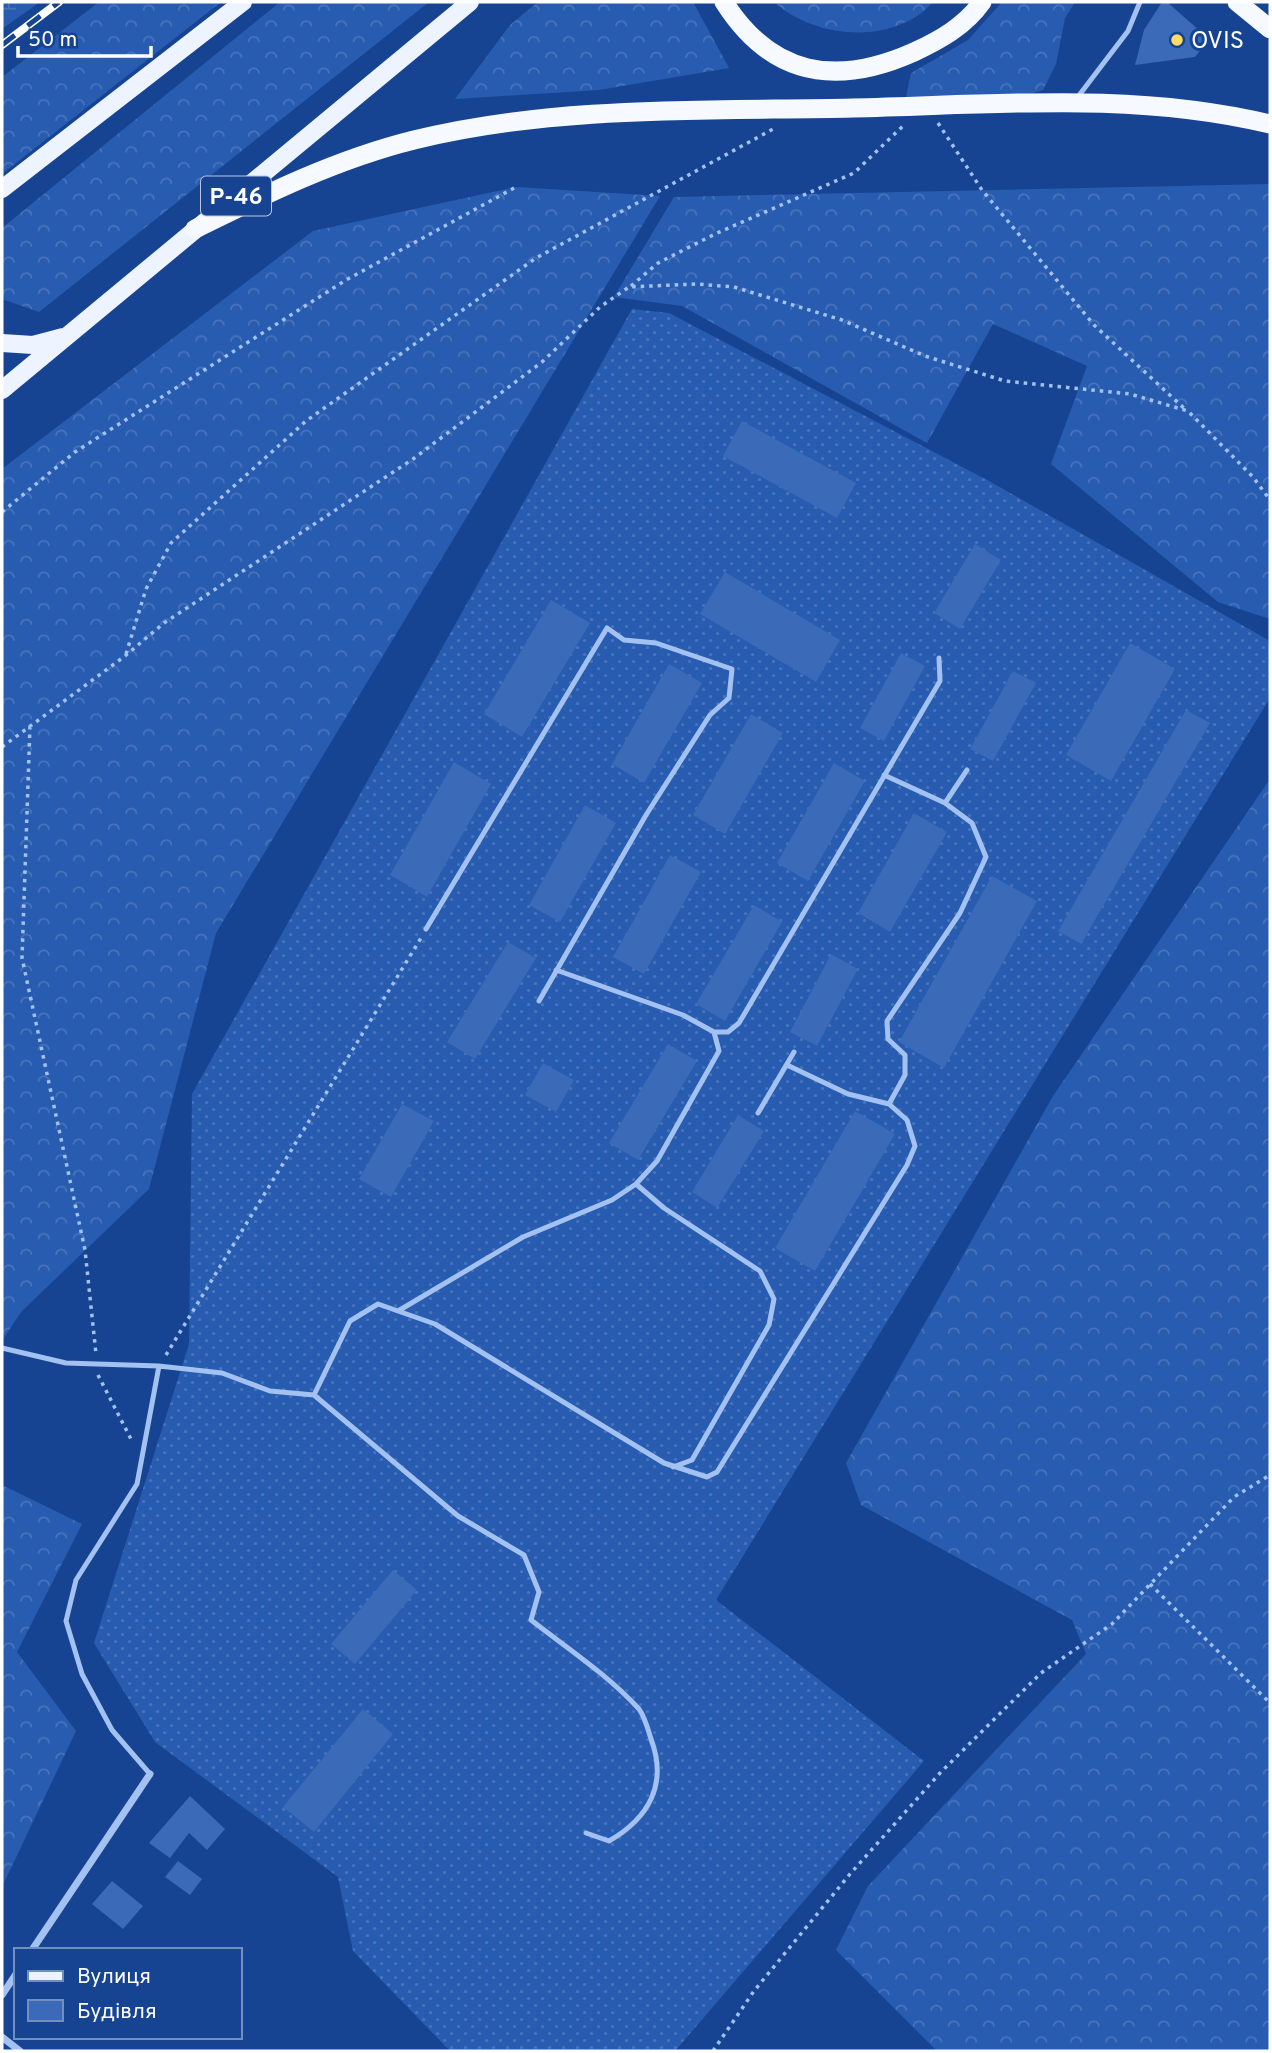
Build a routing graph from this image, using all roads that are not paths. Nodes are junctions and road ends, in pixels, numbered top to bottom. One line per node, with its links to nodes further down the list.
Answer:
1 (243, 2): 10 (main road)
2 (470, 2): 11 (main road, Р-46)
3 (724, 2): 4 (highway)
4 (982, 2)
5 (1140, 2): 8 (lane)
6 (1237, 2): 7 (highway)
7 (1270, 29)
8 (1074, 101): 9 (highway); 11 (highway)
9 (1270, 124)
10 (2, 189)
11 (195, 229): 12 (main road, Р-46)
12 (75, 332): 13 (main road); 14 (main road, Р-46)
13 (2, 343)
14 (2, 390)
15 (939, 658): 17 (lane)
16 (967, 770): 18 (lane)
17 (884, 775): 18 (lane); 22 (lane)
18 (945, 803): 25 (lane)
19 (426, 929): 20 (lane)
20 (556, 970): 21 (lane); 22 (lane)
21 (539, 1001)
22 (714, 1032): 27 (lane)
23 (794, 1052): 24 (lane)
24 (787, 1065): 25 (lane); 26 (lane)
25 (889, 1104): 32 (lane)
26 (758, 1113)
27 (636, 1184): 28 (lane); 32 (lane)
28 (398, 1311): 31 (lane); 32 (lane)
29 (2, 1348): 30 (lane)
30 (159, 1366): 31 (lane); 33 (lane)
31 (314, 1395): 34 (lane)
32 (673, 1467)
33 (150, 1774): 35 (street)
34 (586, 1833)
35 (33, 1948)
36 (14, 1977): 37 (street)
37 (2, 1995)
38 (2, 2037): 39 (street)
39 (20, 2051)

